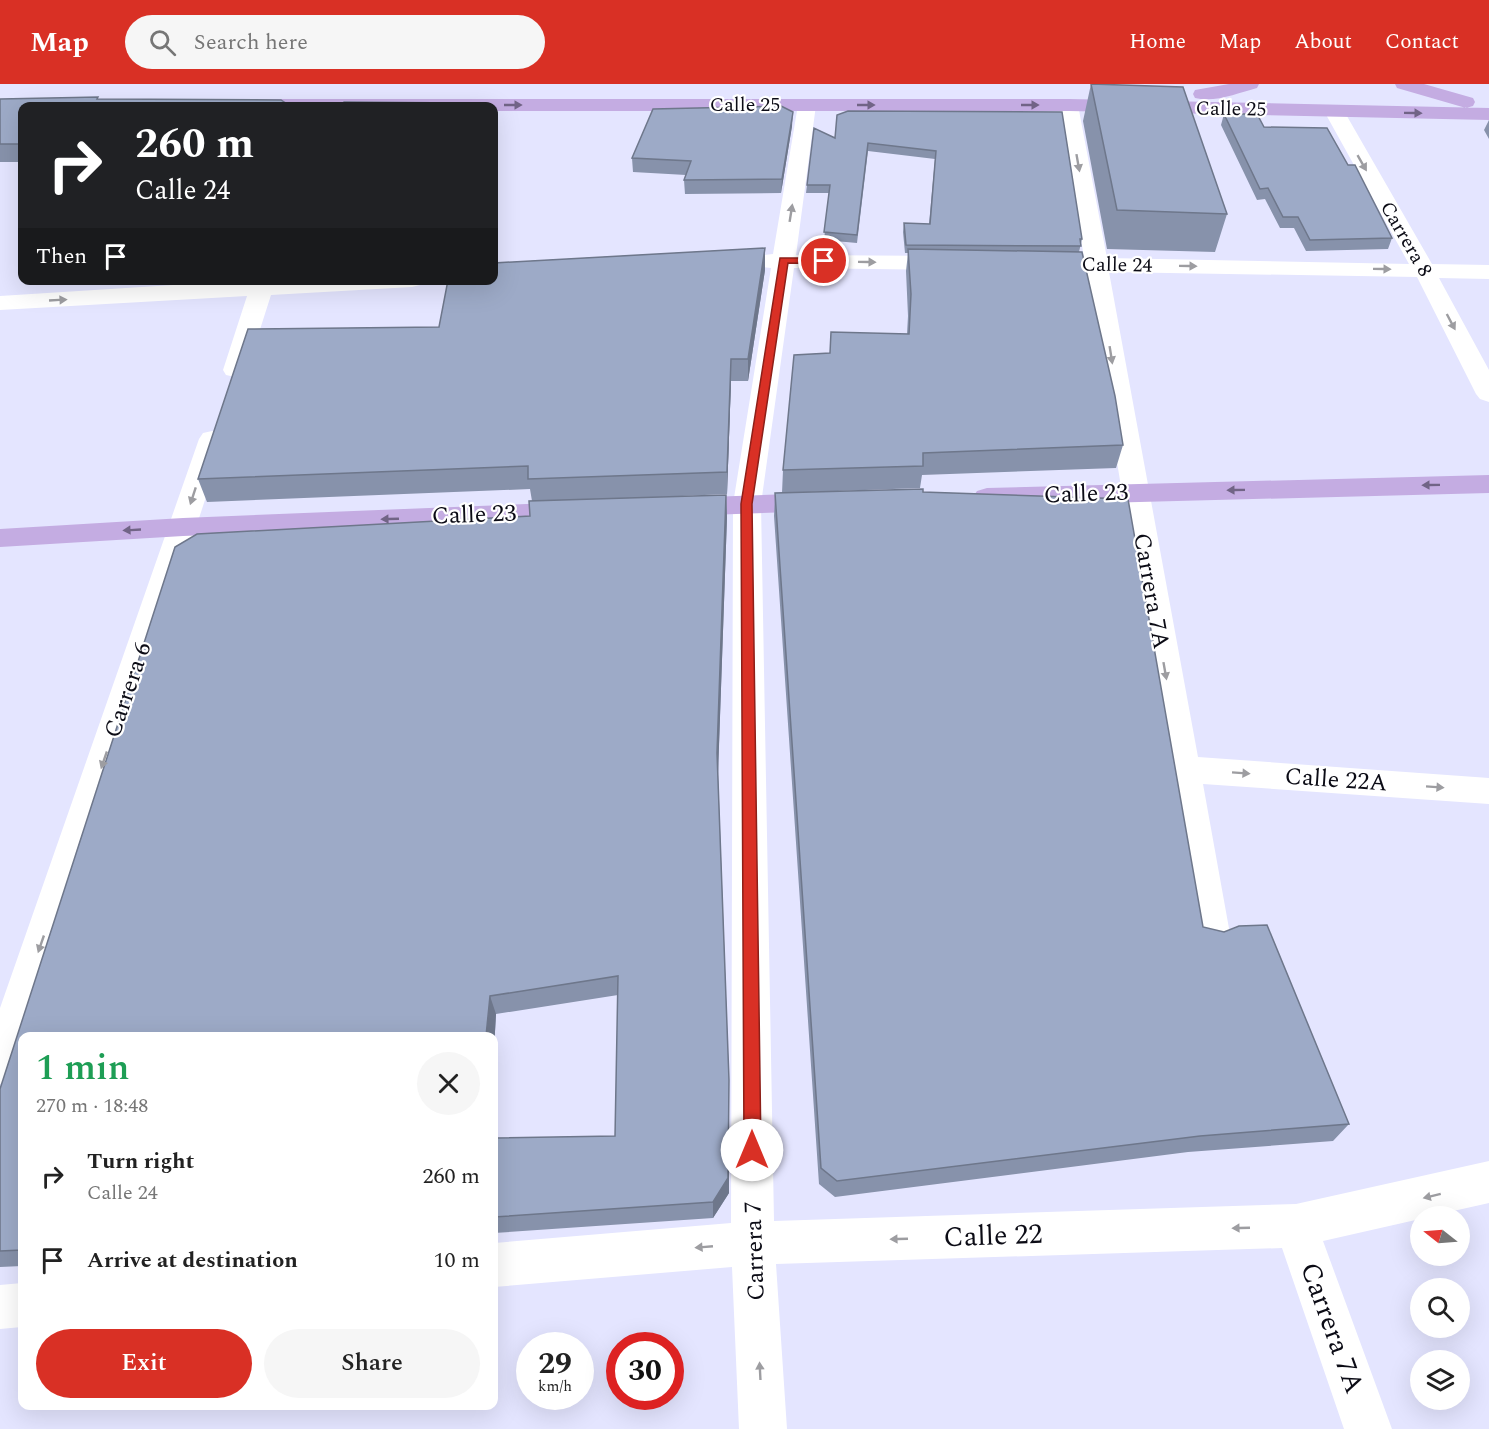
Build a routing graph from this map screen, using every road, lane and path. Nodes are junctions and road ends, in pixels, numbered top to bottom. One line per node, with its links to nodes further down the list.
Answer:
1 (1250, 84): 8 (main road)
2 (1404, 84): 5 (main road)
3 (884, 87): 7 (main road)
4 (1323, 90): 10 (main road, Carrera 8)
5 (1489, 104)
6 (807, 105): 7 (main road, Calle 25, one-way to 7); 9 (main road, Calle 25, one-way to 6); 12 (street, Carrera 7, one-way to 6)
7 (991, 105): 8 (main road, Calle 25, one-way to 8)
8 (1069, 105): 10 (main road, Calle 25); 16 (street, Carrera 7A, one-way to 16)
9 (498, 106)
10 (1334, 111): 11 (main road, Calle 25, one-way to 11); 17 (street, Carrera 8, one-way to 17)
11 (1489, 114)
12 (784, 260): 13 (street); 14 (street, one-way to 14); 26 (street, Carrera 7)
13 (737, 262)
14 (971, 263)
15 (1019, 264): 16 (street, Calle 24)
16 (1096, 265): 17 (street, Calle 24, one-way to 17); 23 (street, Carrera 7A, one-way to 23)
17 (1424, 270): 18 (street, Calle 24); 21 (street, Carrera 8, one-way to 21)
18 (1489, 272)
19 (263, 285): 20 (street, one-way to 19); 29 (street, Carrera 6, one-way to 29)
20 (0, 303)
21 (1489, 394)
22 (1489, 483): 23 (main road, Calle 23, one-way to 23)
23 (1134, 492): 24 (main road, Calle 23); 31 (street, Carrera 7A, one-way to 31)
24 (960, 498)
25 (842, 501): 26 (main road)
26 (747, 504): 27 (main road); 37 (street, Carrera 7)
27 (653, 508)
28 (606, 510): 29 (main road, Calle 23, one-way to 29)
29 (183, 527): 30 (main road, Calle 23, one-way to 30); 34 (street, Carrera 6, one-way to 34)
30 (0, 538)
31 (1182, 769): 32 (street, Calle 22A, one-way to 32); 33 (street, Carrera 7A)
32 (1489, 791)
33 (1212, 934)
34 (0, 1065)
35 (1489, 1182): 36 (street, Calle 22, one-way to 36)
36 (1296, 1226): 37 (street, Calle 22, one-way to 37); 42 (street, Carrera 7A)
37 (753, 1243): 38 (street, Calle 22, one-way to 38); 41 (street, Carrera 7, one-way to 37)
38 (498, 1265)
39 (18, 1305): 40 (street)
40 (0, 1307)
41 (763, 1429)
42 (1368, 1429)

